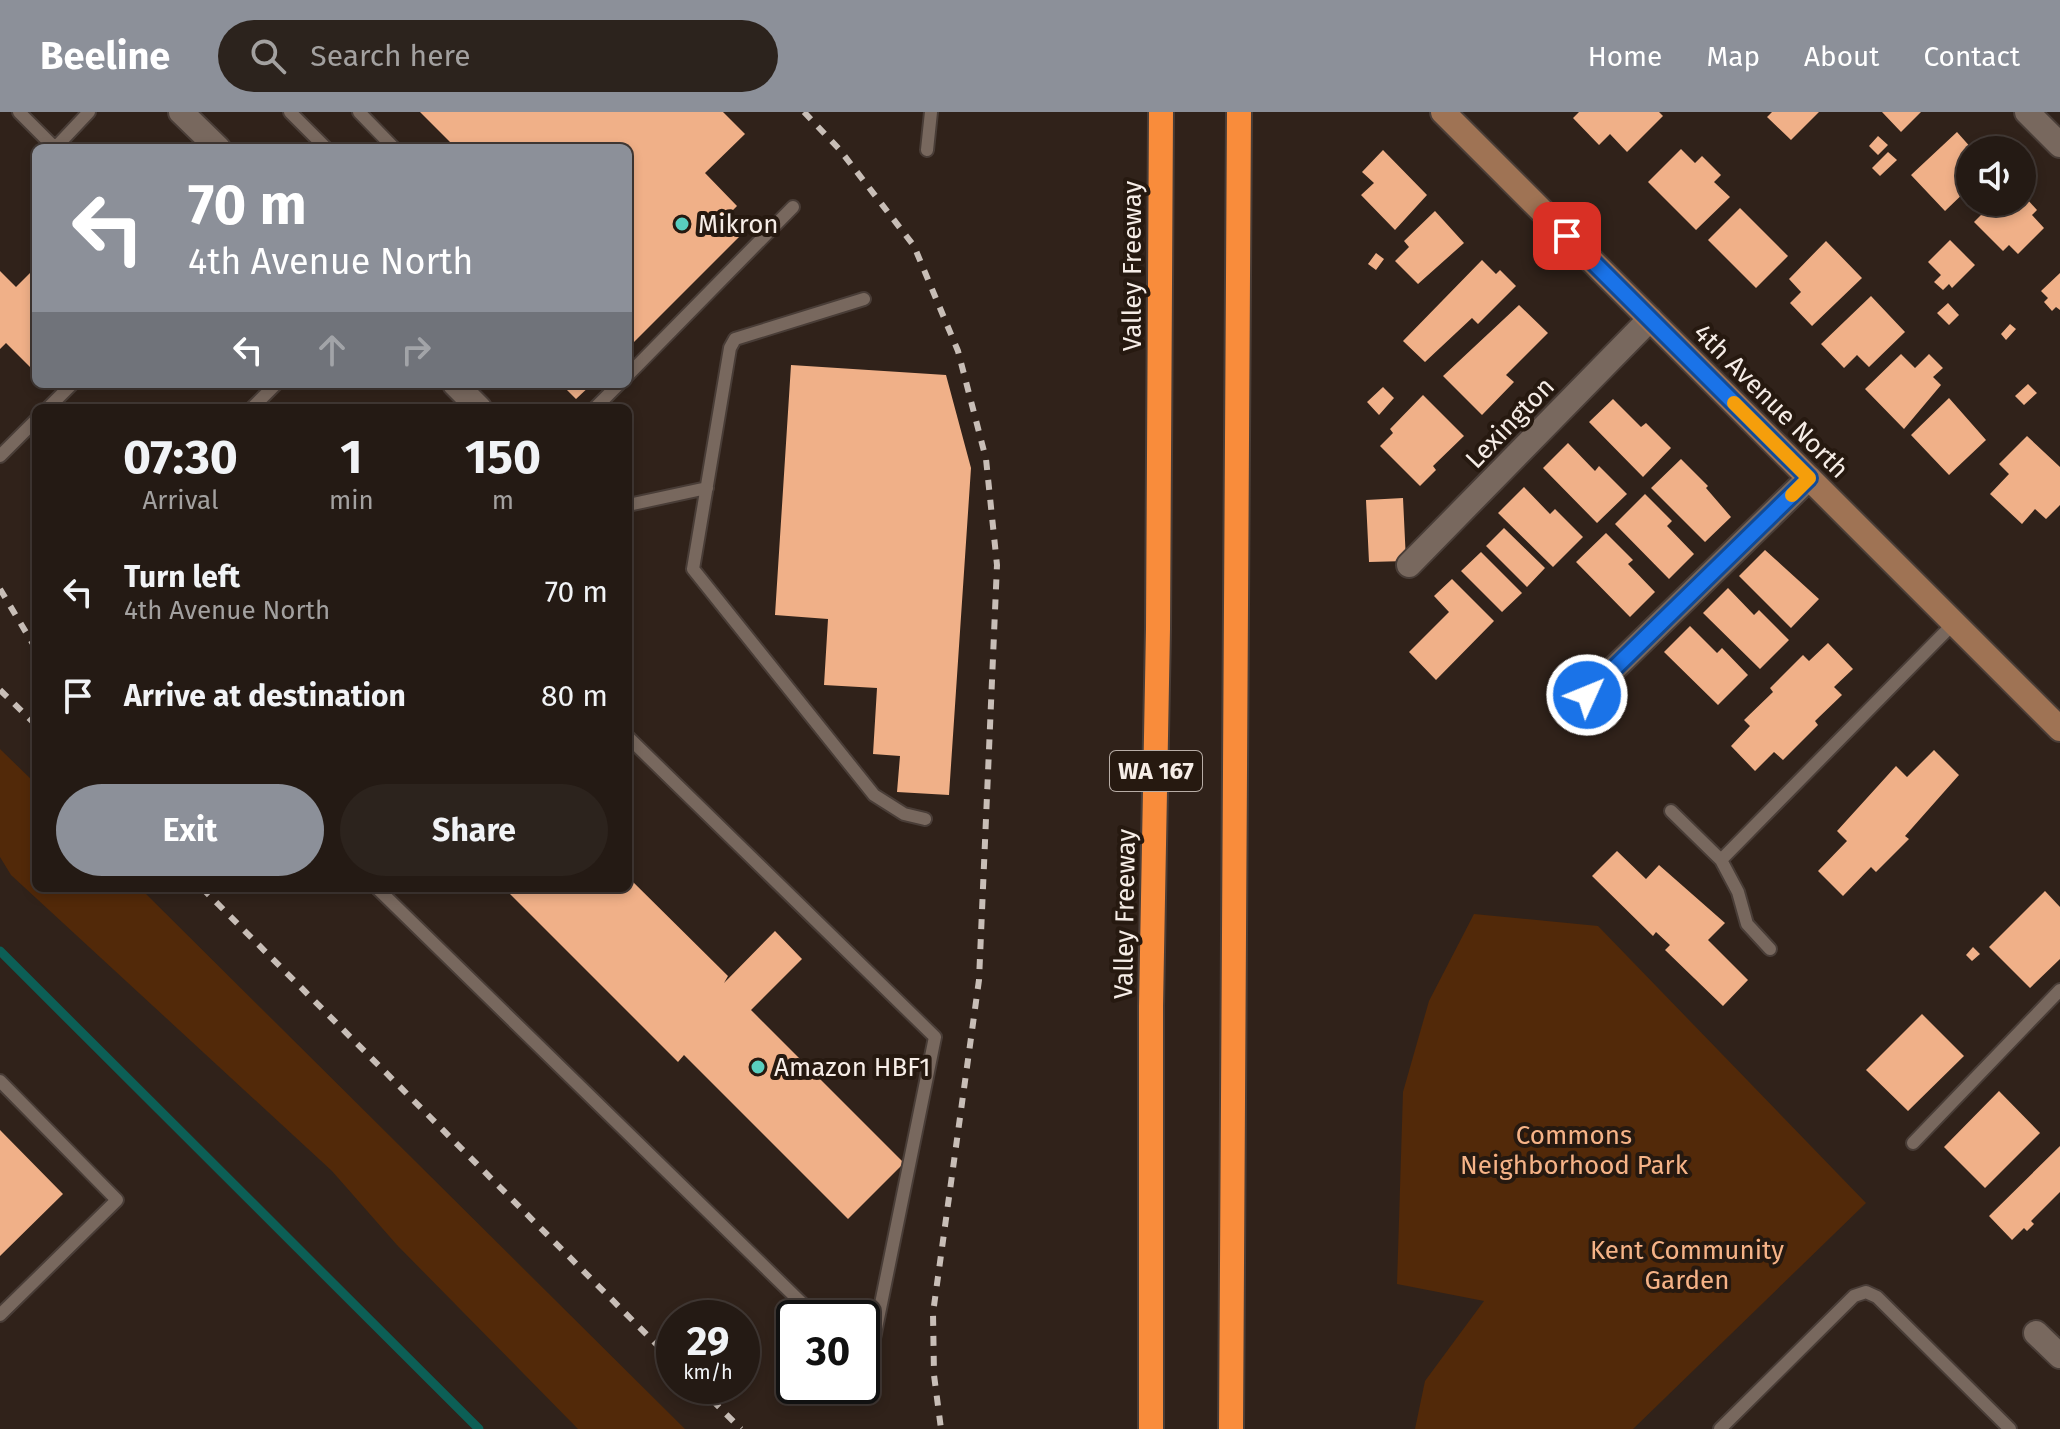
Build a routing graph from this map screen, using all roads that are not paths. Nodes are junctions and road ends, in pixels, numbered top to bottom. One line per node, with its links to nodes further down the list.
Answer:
1 (19, 112): 11 (lane)
2 (89, 112): 12 (lane)
3 (181, 112): 13 (street)
4 (290, 112): 14 (lane)
5 (359, 112): 15 (lane)
6 (931, 112): 17 (lane)
7 (1161, 112): 53 (highway, Valley Freeway / WA 167)
8 (1239, 112): 54 (highway, WA 167)
9 (1443, 112): 20 (street, 4th Avenue North)
10 (2027, 112): 16 (street)
11 (50, 144)
12 (58, 144)
13 (214, 144)
14 (322, 144)
15 (390, 144)
16 (2060, 145)
17 (927, 150)
18 (793, 207): 21 (lane)
19 (864, 299): 33 (lane)
20 (1650, 319): 32 (street, 4th Avenue North); 35 (street, Lexington)
21 (632, 371)
22 (68, 388): 26 (lane)
23 (272, 388): 27 (lane)
24 (459, 388): 28 (street)
25 (615, 388): 29 (lane)
26 (52, 404)
27 (256, 404)
28 (475, 404)
29 (599, 404)
30 (32, 424): 31 (lane)
31 (0, 456)
32 (1809, 478): 36 (street, 4th Avenue North); 37 (street)
33 (707, 488): 34 (lane); 41 (lane)
34 (632, 504)
35 (1409, 565)
36 (1954, 623): 38 (street, 4th Avenue North); 42 (lane)
37 (1587, 695)
38 (2060, 729)
39 (632, 741): 49 (lane)
40 (1671, 811): 42 (lane)
41 (925, 819)
42 (1721, 860): 44 (lane)
43 (381, 892): 48 (lane)
44 (1770, 949)
45 (2060, 990): 47 (lane)
46 (0, 1081): 50 (lane)
47 (1913, 1143)
48 (799, 1300)
49 (880, 1309)
50 (0, 1315)
51 (2036, 1333): 52 (street)
52 (2060, 1356)
53 (1151, 1429)
54 (1231, 1429)
55 (1720, 1429): 56 (lane)
56 (2010, 1429)

